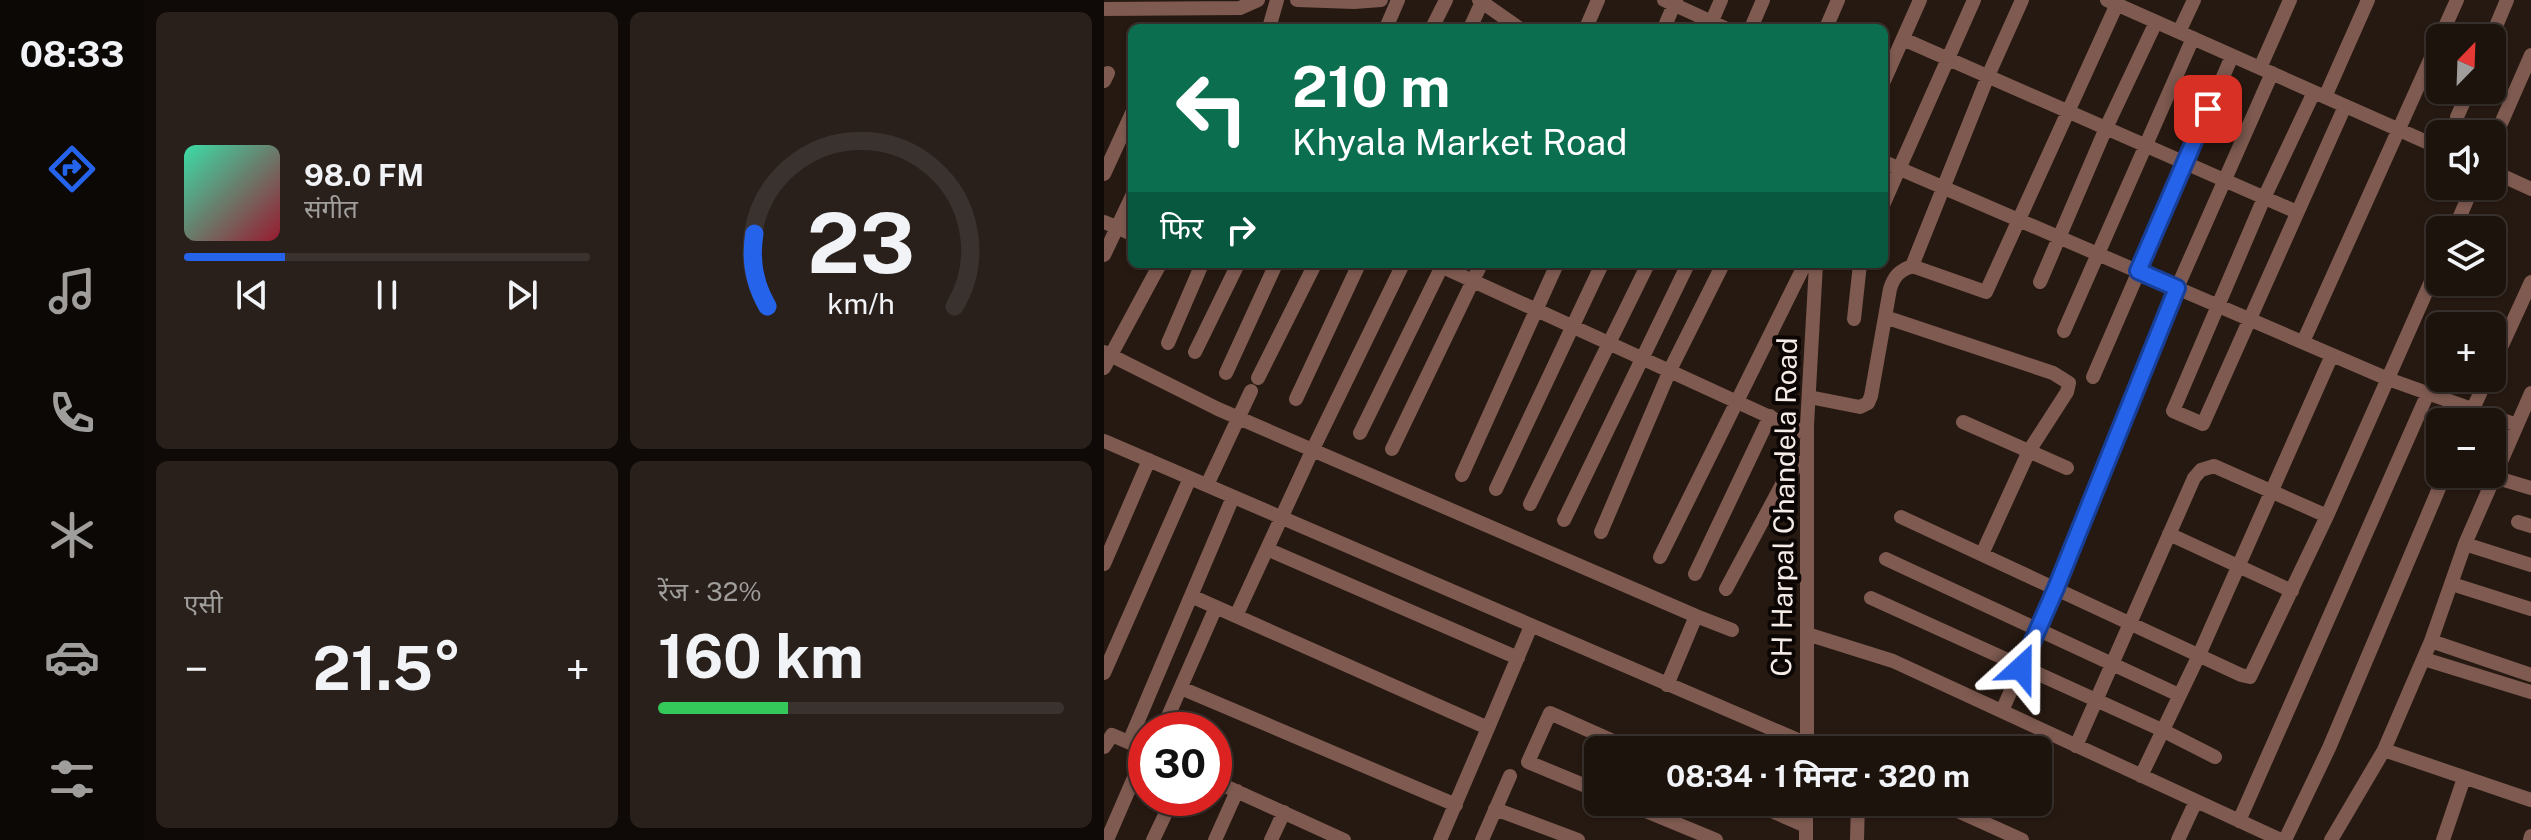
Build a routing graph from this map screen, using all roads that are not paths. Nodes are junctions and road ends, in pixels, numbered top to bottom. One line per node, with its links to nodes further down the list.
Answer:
1 (1258, 0): 22 (street)
2 (1277, 0): 24 (street)
3 (1297, 0): 4 (street)
4 (1381, 0)
5 (1398, 0): 25 (street)
6 (1446, 0): 26 (street)
7 (1598, 0): 29 (street)
8 (1721, 0): 32 (street)
9 (1763, 0): 33 (street)
10 (1838, 0): 34 (street)
11 (1920, 0): 37 (street)
12 (1974, 0): 40 (street)
13 (2022, 0): 43 (street)
14 (2194, 0): 36 (street)
15 (2290, 0): 41 (street)
16 (2368, 0): 44 (street)
17 (2457, 0): 52 (street)
18 (2507, 0): 35 (street)
19 (1481, 1): 27 (street); 28 (street)
20 (1671, 1): 30 (street); 31 (street)
21 (2112, 2): 23 (street); 47 (street)
22 (1104, 9)
23 (2156, 22): 36 (street); 51 (street)
24 (1270, 24)
25 (1388, 24)
26 (1434, 24)
27 (1472, 24)
28 (1511, 24)
29 (1588, 24)
30 (1665, 24)
31 (1711, 24)
32 (1715, 24)
33 (1753, 24)
34 (1828, 24)
35 (2497, 24)
36 (2186, 35): 39 (street); 54 (street)
37 (1903, 39): 40 (street); 42 (street)
38 (2531, 55): 49 (street)
39 (2232, 56): 41 (street); 55 (street)
40 (1948, 59): 43 (street); 57 (street)
41 (2266, 71): 44 (street); 60 (street)
42 (1888, 72)
43 (1988, 76): 47 (street); 61 (street)
44 (2319, 95): 46 (street); 64 (street)
45 (2463, 104): 48 (street)
46 (2345, 106): 52 (street); 66 (street)
47 (2068, 111): 51 (street); 67 (street)
48 (2457, 117)
49 (2503, 120)
50 (1128, 122): 58 (street)
51 (2106, 128): 54 (street); 69 (street)
52 (2399, 130): 53 (street); 106 (street)
53 (2426, 142)
54 (2145, 145): 55 (street); 70 (street)
55 (2184, 162): 60 (street); 91 (street)
56 (1888, 164): 57 (street)
57 (1899, 168): 61 (street); 63 (street)
58 (1104, 174)
59 (2506, 177): 62 (street)
60 (2226, 180): 64 (street); 95 (street)
61 (1944, 187): 67 (street); 72 (street)
62 (2531, 189)
63 (1888, 194)
64 (2264, 198): 66 (street); 97 (street)
65 (1128, 202): 68 (street)
66 (2297, 212): 101 (street)
67 (2018, 219): 69 (street); 72 (street)
68 (1111, 225): 71 (street)
69 (2059, 237): 70 (street); 93 (street)
70 (2098, 254): 91 (street); 103 (street)
71 (1104, 255)
72 (1912, 266): 99 (street)
73 (1158, 268): 110 (street)
74 (1200, 268): 107 (street)
75 (1236, 268): 108 (street)
76 (1274, 268): 113 (street)
77 (1313, 268): 123 (street)
78 (1357, 268): 119 (street)
79 (1401, 268): 130 (street)
80 (1439, 268): 127 (street)
81 (1447, 268): 92 (street)
82 (1479, 268): 92 (street)
83 (1555, 268): 98 (street)
84 (1600, 268): 102 (street)
85 (1646, 268): 105 (street)
86 (1686, 268): 111 (street)
87 (1721, 268): 112 (street)
88 (1803, 268): 120 (street)
89 (1816, 268): 118 (street, CH Harpal Chandela Road)
90 (1860, 268): 100 (street)
91 (2138, 271): 95 (street); 114 (street)
92 (1473, 280): 98 (street); 131 (street)
93 (2040, 282)
94 (2531, 282): 104 (street)
95 (2177, 288): 97 (street); 164 (street)
96 (2426, 293): 115 (street)
97 (2219, 306): 101 (street); 101 (street)
98 (1536, 309): 102 (street); 137 (street)
99 (1885, 317): 118 (street); 133 (street)
100 (1854, 319)
101 (2249, 319): 106 (street)
102 (1571, 325): 105 (street); 144 (street)
103 (2064, 331)
104 (2506, 336)
105 (1609, 342): 111 (street); 147 (street)
106 (2303, 342): 109 (street)
107 (1168, 343)
108 (1195, 352)
109 (2332, 355): 115 (street); 145 (street)
110 (1106, 358): 123 (street)
111 (1644, 358): 112 (street); 151 (street)
112 (1670, 370): 120 (street); 152 (street)
113 (1226, 373)
114 (2093, 377)
115 (2388, 379): 116 (street); 148 (street)
116 (2428, 393): 121 (street); 221 (street)
117 (2531, 393): 126 (street)
118 (1809, 397): 128 (street, CH Harpal Chandela Road)
119 (1296, 399)
120 (1736, 401): 122 (street); 157 (street)
121 (2455, 408)
122 (1770, 416): 128 (street); 162 (street)
123 (1239, 418): 130 (street); 140 (street)
124 (1963, 422): 133 (street)
125 (2506, 423): 126 (street)
126 (2517, 425): 132 (street)
127 (1360, 433)
128 (1807, 434): 134 (street, CH Harpal Chandela Road)
129 (1104, 441): 135 (street)
130 (1313, 449): 150 (street); 172 (street)
131 (1392, 449)
132 (2506, 450)
133 (2029, 451): 136 (street); 156 (street)
134 (1807, 459): 165 (street); 177 (street, CH Harpal Chandela Road)
135 (1149, 460): 138 (street); 159 (street)
136 (2067, 468)
137 (1462, 475)
138 (1190, 478): 140 (street); 184 (street)
139 (2506, 481): 143 (street)
140 (1207, 485): 146 (street)
141 (2439, 488): 235 (street)
142 (2489, 488): 154 (street)
143 (2531, 488)
144 (1496, 489)
145 (2271, 492): 148 (street); 153 (street); 161 (street)
146 (1233, 497): 150 (street); 167 (street)
147 (1530, 504)
148 (2327, 516): 166 (street)
149 (1901, 517): 156 (street)
150 (1281, 518): 155 (street); 174 (street)
151 (1564, 520)
152 (1601, 532)
153 (2169, 534): 161 (street); 173 (street)
154 (2465, 544): 160 (street); 163 (street)
155 (1267, 549): 171 (street); 180 (street)
156 (1982, 554): 164 (street)
157 (1660, 557)
158 (1886, 559): 176 (street)
159 (1104, 564)
160 (2531, 565)
161 (2237, 567): 166 (street); 179 (street)
162 (1695, 574)
163 (2452, 584): 170 (street); 178 (street)
164 (2056, 588): 173 (street); 176 (street)
165 (1726, 589)
166 (2292, 591): 179 (street)
167 (1191, 596): 169 (street); 192 (street)
168 (1871, 598): 183 (street)
169 (1216, 607): 171 (street); 187 (street)
170 (2531, 609)
171 (1236, 616): 194 (street)
172 (1696, 616): 175 (street); 186 (street)
173 (2129, 622): 179 (street); 182 (street)
174 (1531, 626): 180 (street); 186 (street)
175 (1732, 630)
176 (2038, 630): 182 (street); 183 (street)
177 (1807, 634): 191 (street); 198 (street, CH Harpal Chandela Road)
178 (2431, 641): 181 (street); 185 (street)
179 (2199, 655): 189 (street)
180 (1518, 658): 194 (street)
181 (2424, 659): 188 (street); 202 (street)
182 (2113, 664): 189 (street); 190 (street)
183 (2021, 668): 190 (street); 191 (street)
184 (1104, 673)
185 (2531, 675)
186 (1667, 685): 197 (street)
187 (1181, 688): 193 (street); 213 (street)
188 (2531, 692)
189 (2179, 695): 195 (street)
190 (2095, 701): 195 (street); 200 (street)
191 (2002, 711): 200 (street)
192 (1142, 712)
193 (1170, 712)
194 (1488, 728): 213 (street)
195 (2162, 730): 203 (street); 205 (street)
196 (1602, 736): 207 (street)
197 (1782, 736)
198 (1807, 736)
199 (1128, 742): 201 (street)
200 (2076, 746): 205 (street)
201 (1104, 747)
202 (2384, 750): 206 (street); 236 (street)
203 (2215, 757)
204 (1510, 776): 214 (street)
205 (2141, 776): 212 (street)
206 (2464, 778): 211 (street); 237 (street)
207 (1584, 785)
208 (1232, 789): 209 (street)
209 (1237, 791): 215 (street); 225 (street)
210 (1128, 792): 223 (street)
211 (2531, 800)
212 (2196, 801): 221 (street); 234 (street)
213 (1456, 805): 228 (street)
214 (1495, 809): 229 (street); 230 (street)
215 (1284, 812): 226 (street); 227 (street)
216 (1164, 816): 224 (street)
217 (1658, 816): 231 (street)
218 (1776, 816): 222 (street)
219 (1858, 816): 232 (street)
220 (1969, 816): 233 (street)
221 (2239, 821): 235 (street)
222 (1806, 833)
223 (1107, 840)
224 (1153, 840)
225 (1215, 840)
226 (1271, 840)
227 (1344, 840)
228 (1440, 840)
229 (1482, 840)
230 (1578, 840)
231 (1716, 840)
232 (1857, 840)
233 (2022, 840)
234 (2178, 840)
235 (2283, 840)
236 (2331, 840)
237 (2443, 840)

